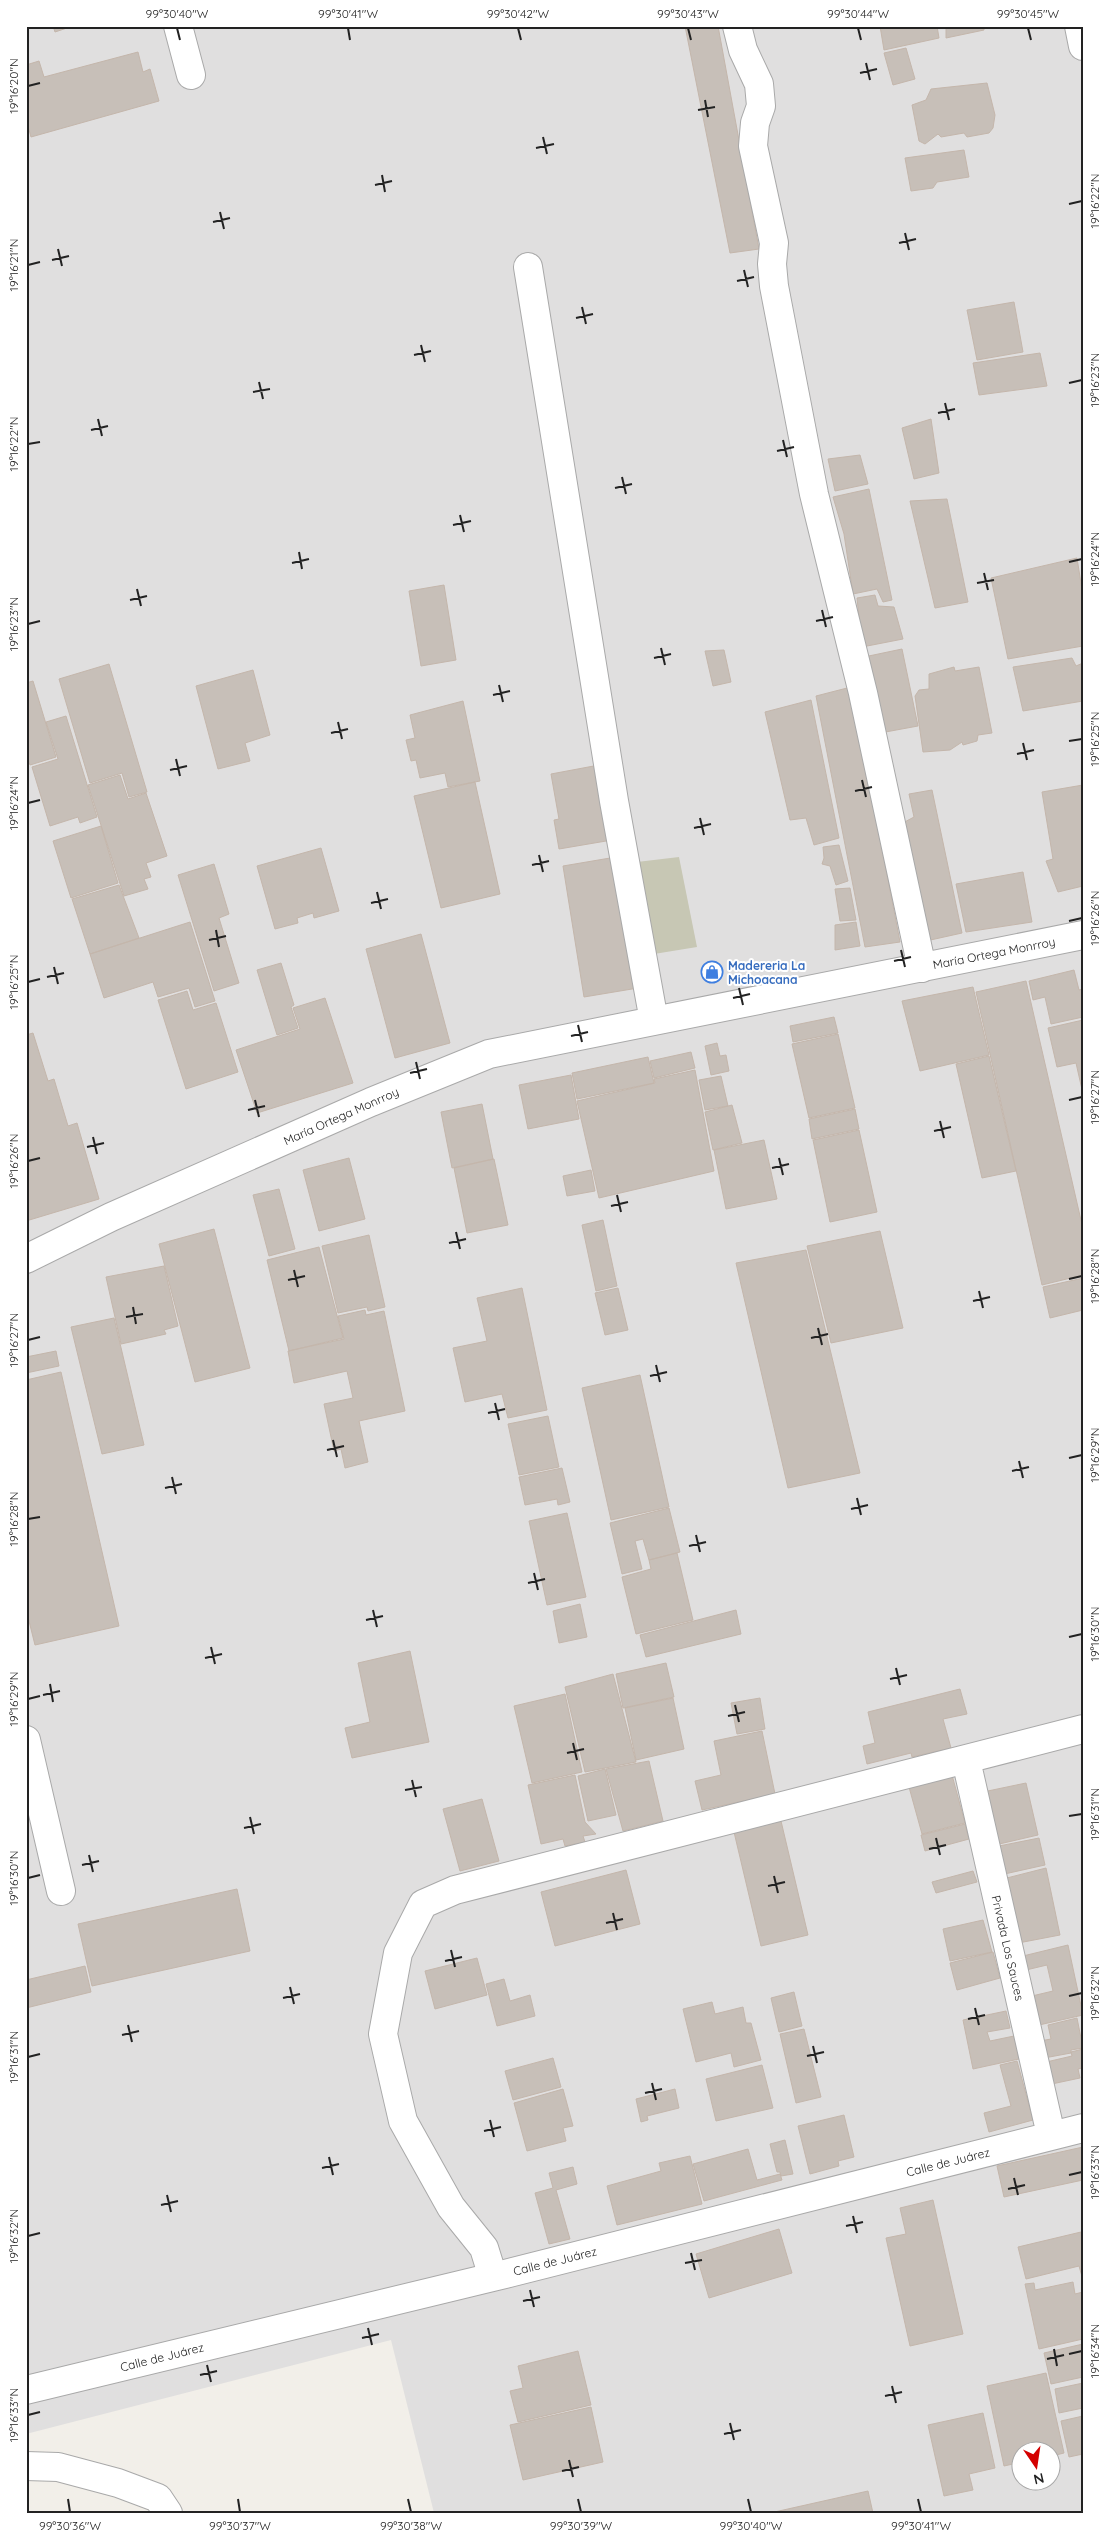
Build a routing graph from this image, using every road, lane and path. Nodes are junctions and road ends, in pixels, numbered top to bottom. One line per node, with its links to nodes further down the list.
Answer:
1 (178, 26): 5 (street)
2 (738, 26): 8 (street)
3 (1079, 26): 4 (street)
4 (1083, 46)
5 (191, 75)
6 (528, 266): 9 (street)
7 (1083, 935): 8 (street, María Ortega Monrroy)
8 (922, 968): 9 (street, María Ortega Monrroy)
9 (654, 1021): 10 (street, María Ortega Monrroy)
10 (26, 1259)
11 (1083, 1729): 13 (street)
12 (26, 1740): 14 (street)
13 (966, 1760): 16 (street, Privada Los Sauces); 17 (street)
14 (61, 1891)
15 (1083, 2128): 16 (street, Calle de Juárez)
16 (1051, 2136): 17 (street, Calle de Juárez)
17 (493, 2276): 18 (street, Calle de Juárez)
18 (26, 2390)
19 (26, 2466): 20 (street)
20 (168, 2513)

